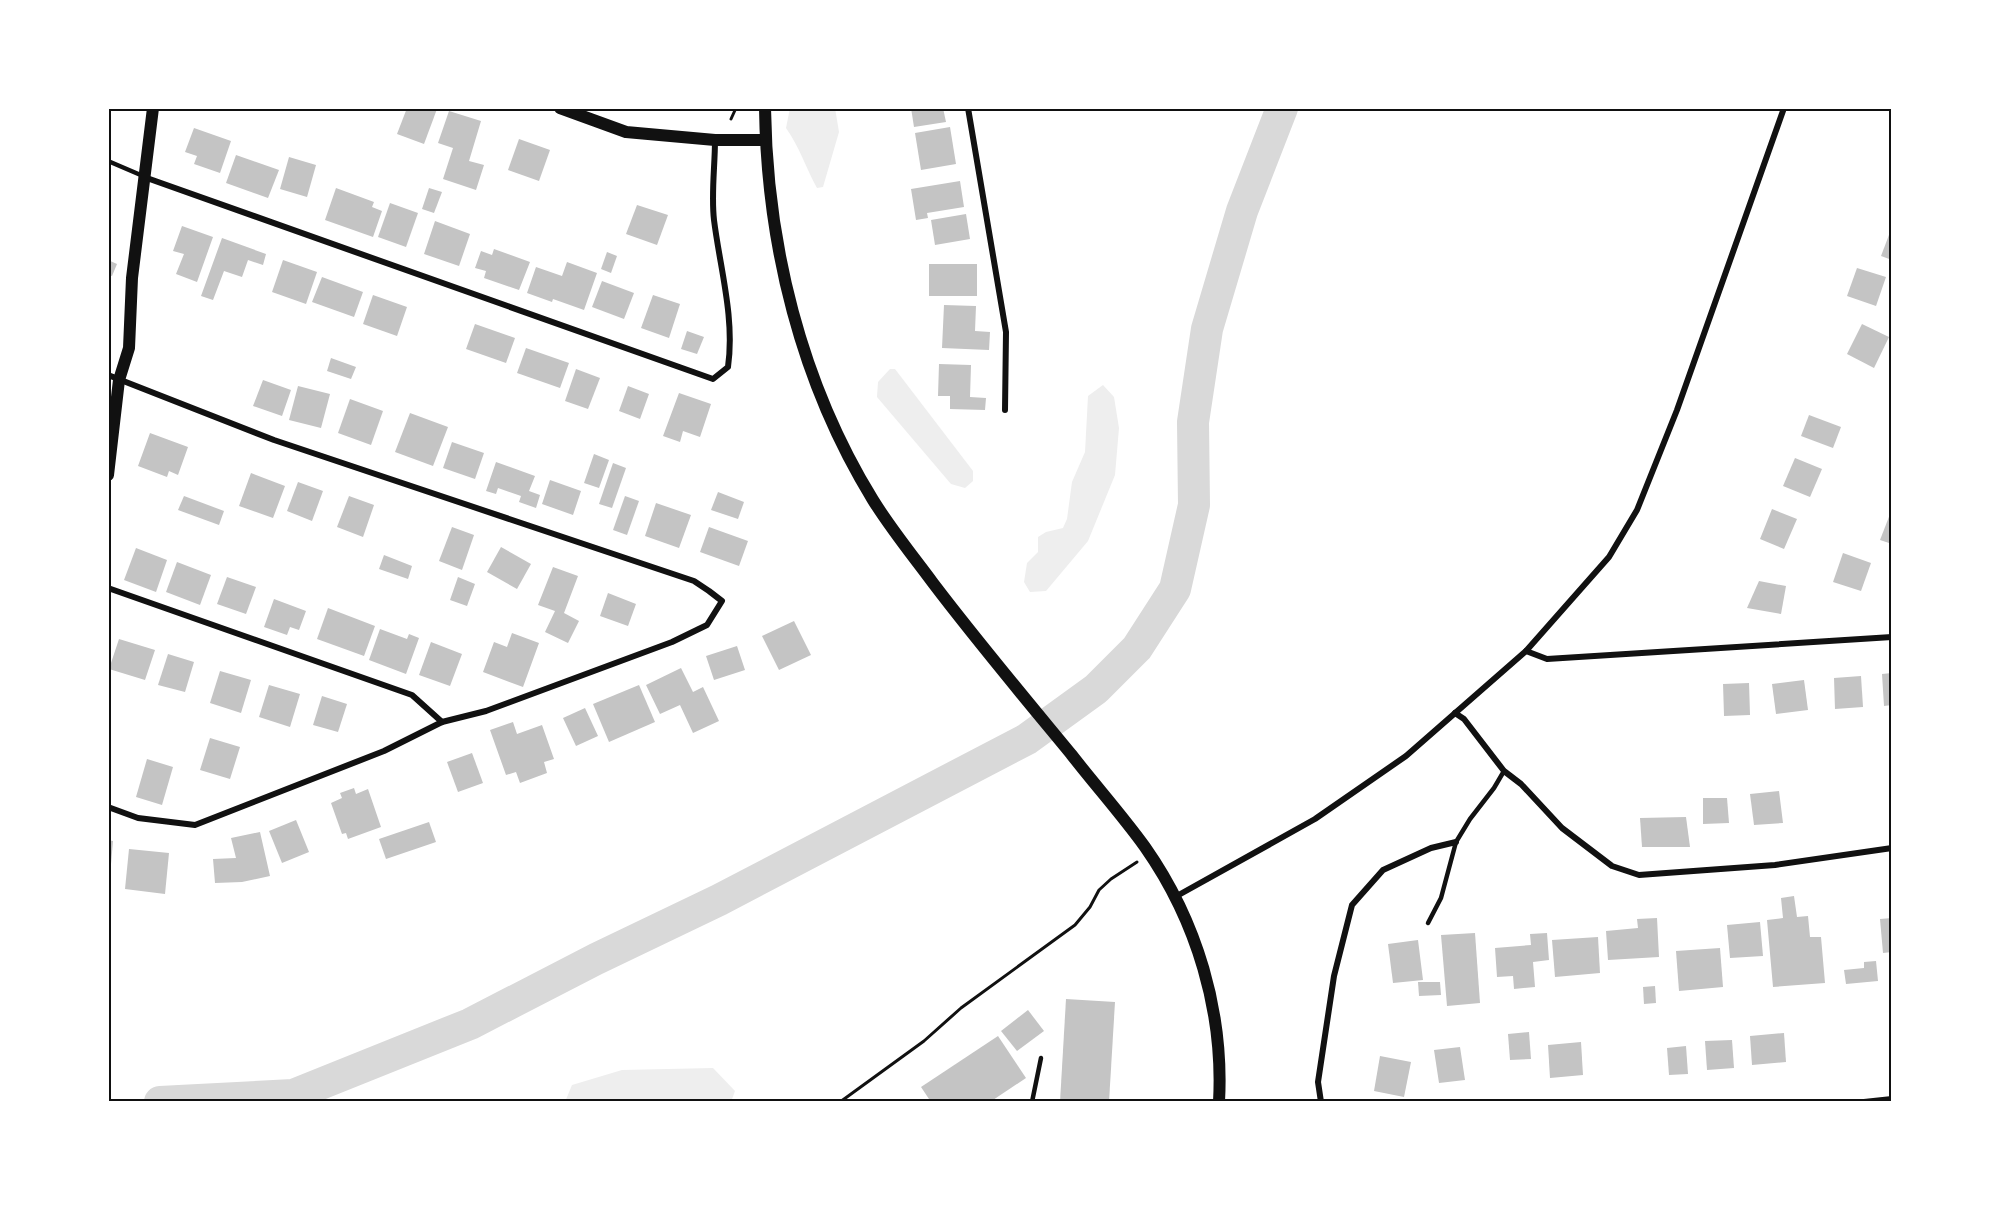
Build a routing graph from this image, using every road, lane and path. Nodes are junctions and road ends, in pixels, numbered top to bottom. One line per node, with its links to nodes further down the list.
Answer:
1 (153, 108): 11 (main road)
2 (560, 108): 8 (main road)
3 (736, 108): 7 (path)
4 (765, 108): 9 (main road)
5 (968, 108): 13 (street)
6 (1784, 108): 17 (street)
7 (730, 119)
8 (715, 140): 9 (main road); 11 (street)
9 (765, 140): 25 (main road)
10 (108, 161): 11 (lane)
11 (143, 176): 12 (main road)
12 (113, 377): 14 (main road); 19 (street)
13 (1005, 410)
14 (108, 475)
15 (108, 588): 19 (street)
16 (1892, 637): 17 (street)
17 (1526, 651): 18 (street)
18 (1455, 713): 20 (street); 25 (street)
19 (442, 722): 21 (street)
20 (1504, 771): 22 (lane); 23 (street)
21 (108, 807)
22 (1456, 842): 26 (lane); 32 (street)
23 (1892, 848)
24 (1137, 862): 29 (path)
25 (1175, 897): 31 (main road)
26 (1428, 923)
27 (1041, 1058): 30 (lane)
28 (1892, 1099): 33 (street)
29 (840, 1102)
30 (1032, 1102)
31 (1219, 1102)
32 (1321, 1102)
33 (1864, 1102)

